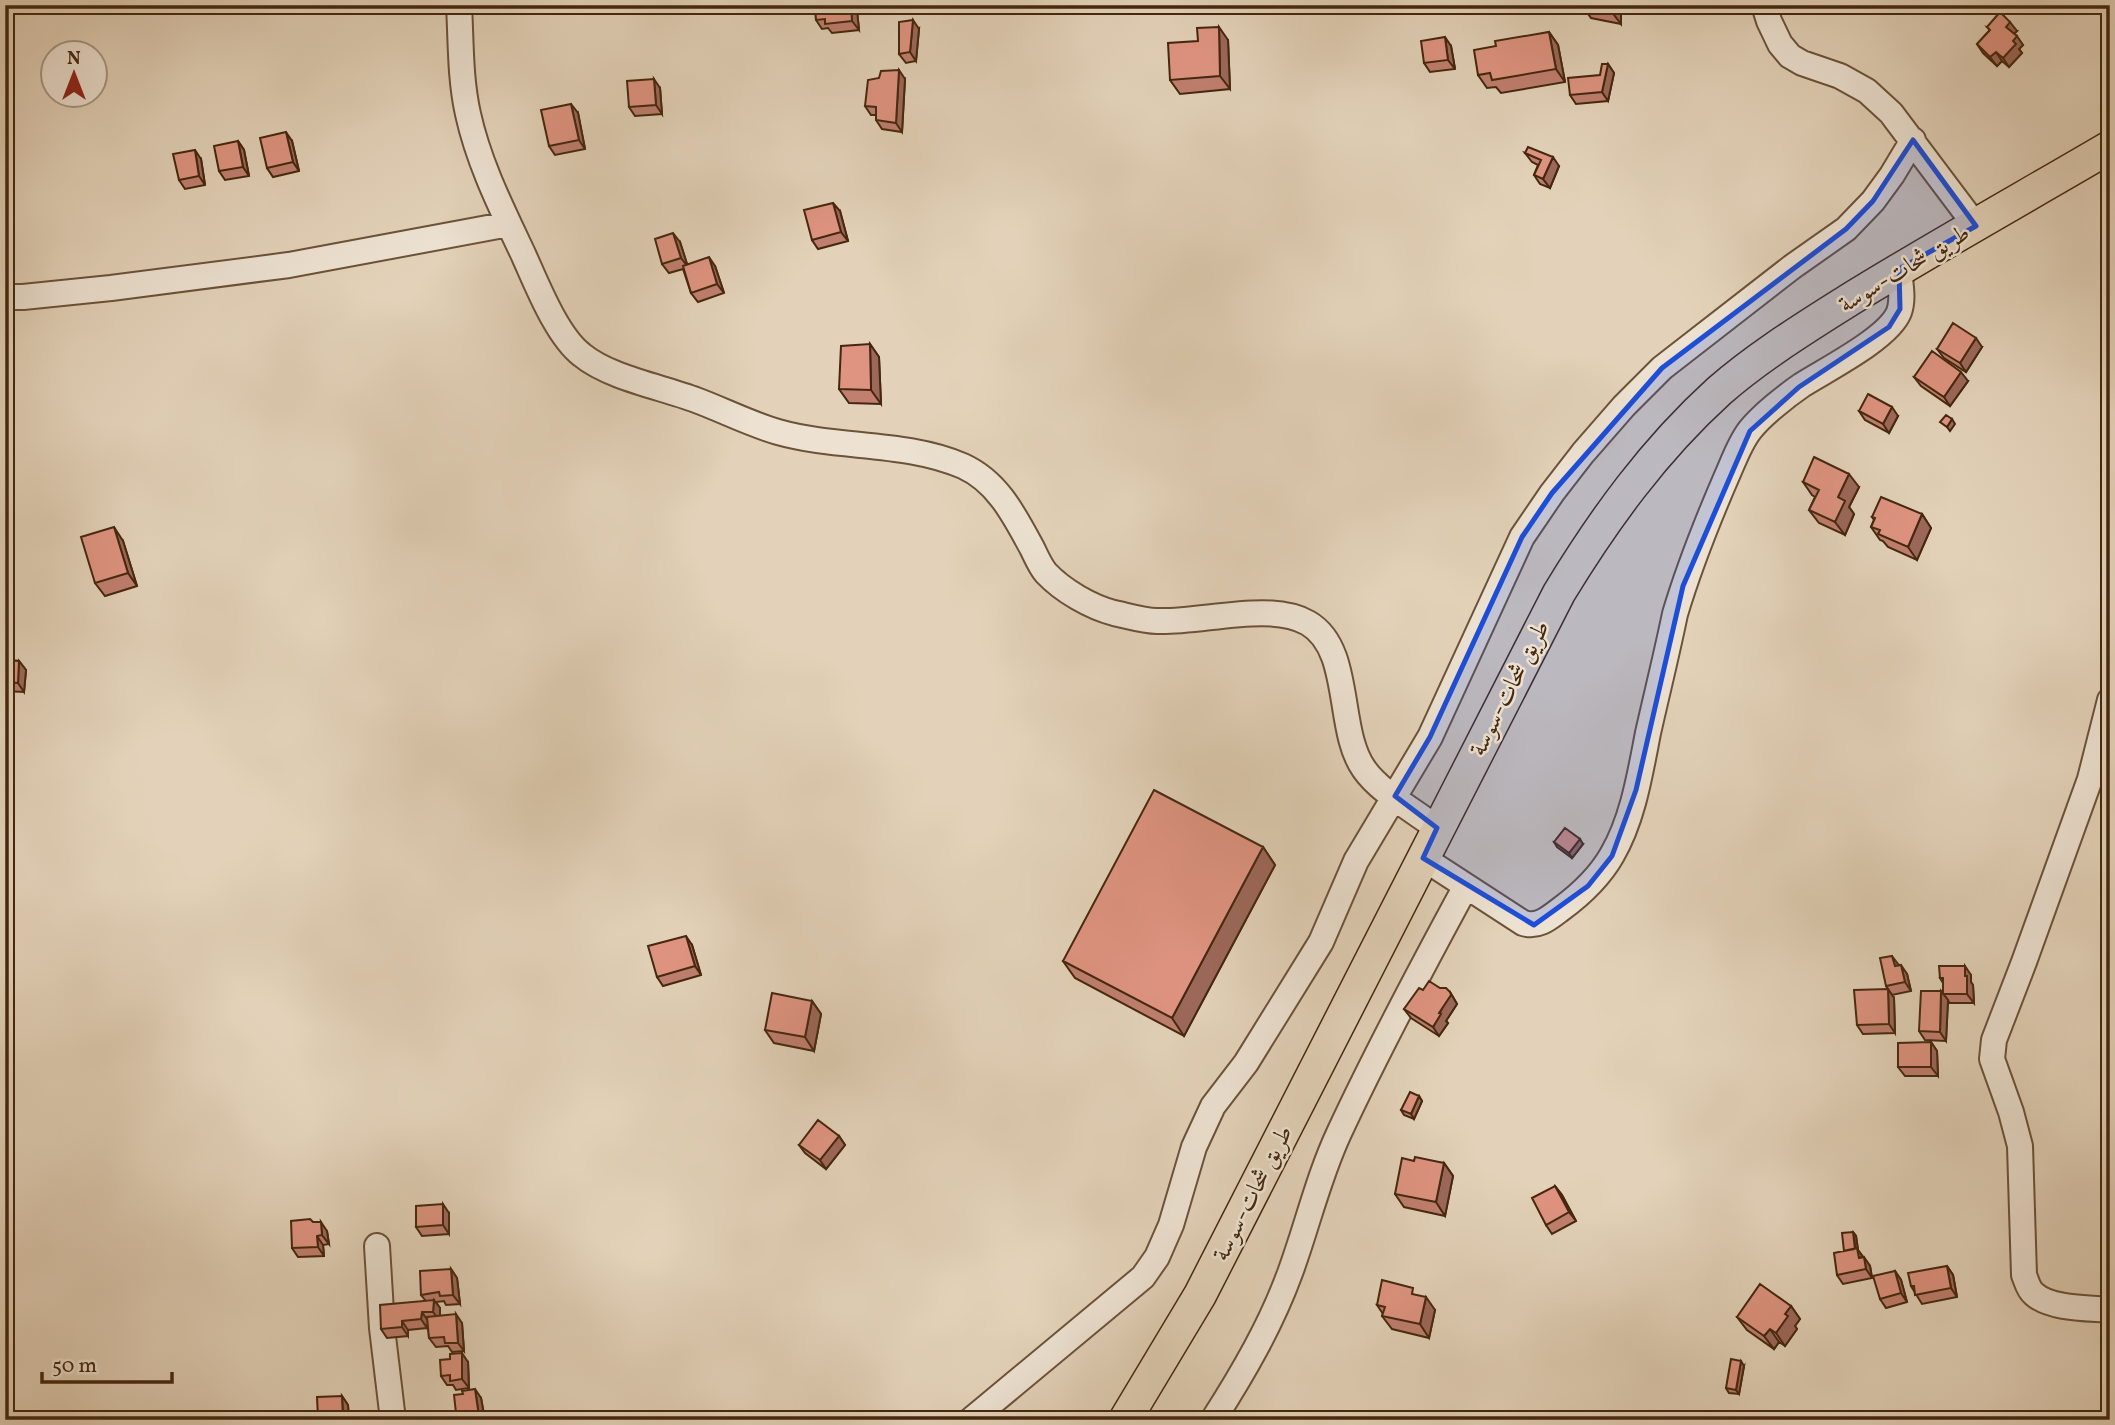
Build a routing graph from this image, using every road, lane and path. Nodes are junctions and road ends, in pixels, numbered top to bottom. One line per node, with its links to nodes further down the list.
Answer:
1 (459, 5): 5 (street)
2 (1764, 5): 3 (street)
3 (1913, 140): 6 (street); 10 (street)
4 (2110, 147): 6 (main road, طريق شحات-سوسة)
5 (509, 224): 8 (street); 10 (street)
6 (1976, 226): 7 (main road, طريق شحات-سوسة)
7 (1899, 269): 11 (main road, طريق شحات-سوسة); 13 (street)
8 (5, 297)
9 (2110, 700): 15 (street)
10 (1395, 796): 11 (street); 17 (street)
11 (1437, 828): 12 (main road, طريق شحات-سوسة)
12 (1423, 858): 13 (street); 18 (main road, طريق شحات-سوسة)
13 (1466, 886): 19 (street)
14 (377, 1246): 16 (street)
15 (2110, 1310)
16 (393, 1420)
17 (971, 1420)
18 (1125, 1420)
19 (1213, 1420)

